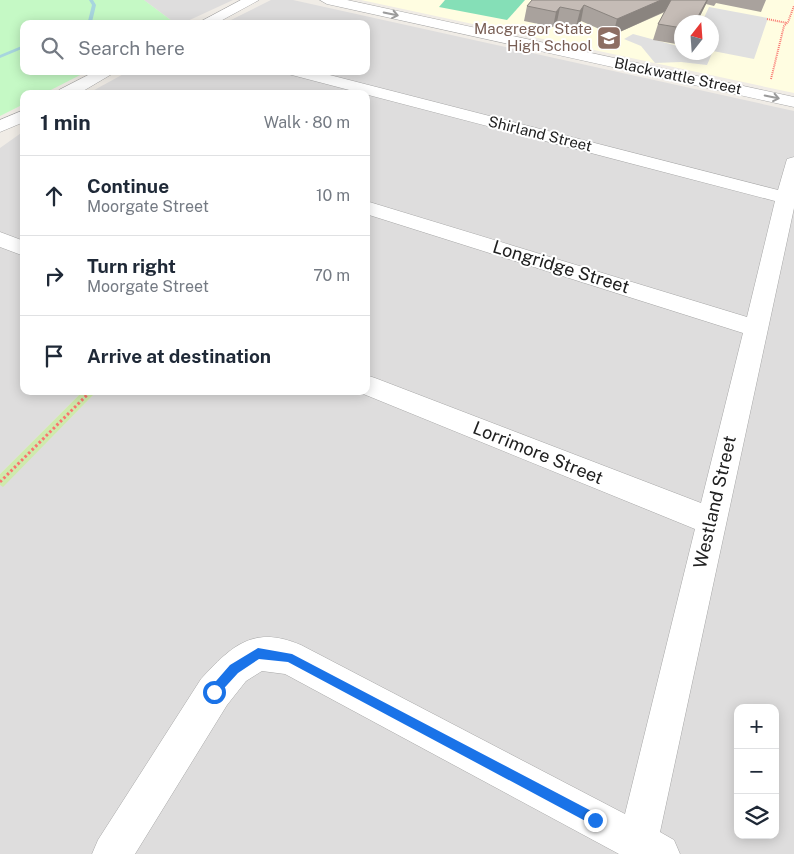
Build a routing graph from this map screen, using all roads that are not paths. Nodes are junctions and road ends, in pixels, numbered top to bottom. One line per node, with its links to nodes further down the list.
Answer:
1 (252, 0): 3 (street)
2 (327, 0): 9 (street, Blackwattle Street, one-way to 9)
3 (210, 20)
4 (101, 75): 6 (street)
5 (309, 75): 7 (street, Shirland Street)
6 (73, 90)
7 (368, 90)
8 (370, 91): 13 (street, Shirland Street)
9 (794, 102)
10 (20, 117): 11 (street)
11 (0, 127)
12 (794, 163): 13 (street, Westland Street)
13 (786, 198): 17 (street, Westland Street)
14 (370, 208): 17 (street, Longridge Street)
15 (0, 239): 16 (street)
16 (20, 247)
17 (755, 328): 19 (street, Westland Street)
18 (370, 387): 19 (street, Lorrimore Street)
19 (711, 521): 20 (street, Westland Street)
20 (649, 848): 21 (street)
21 (112, 854)

